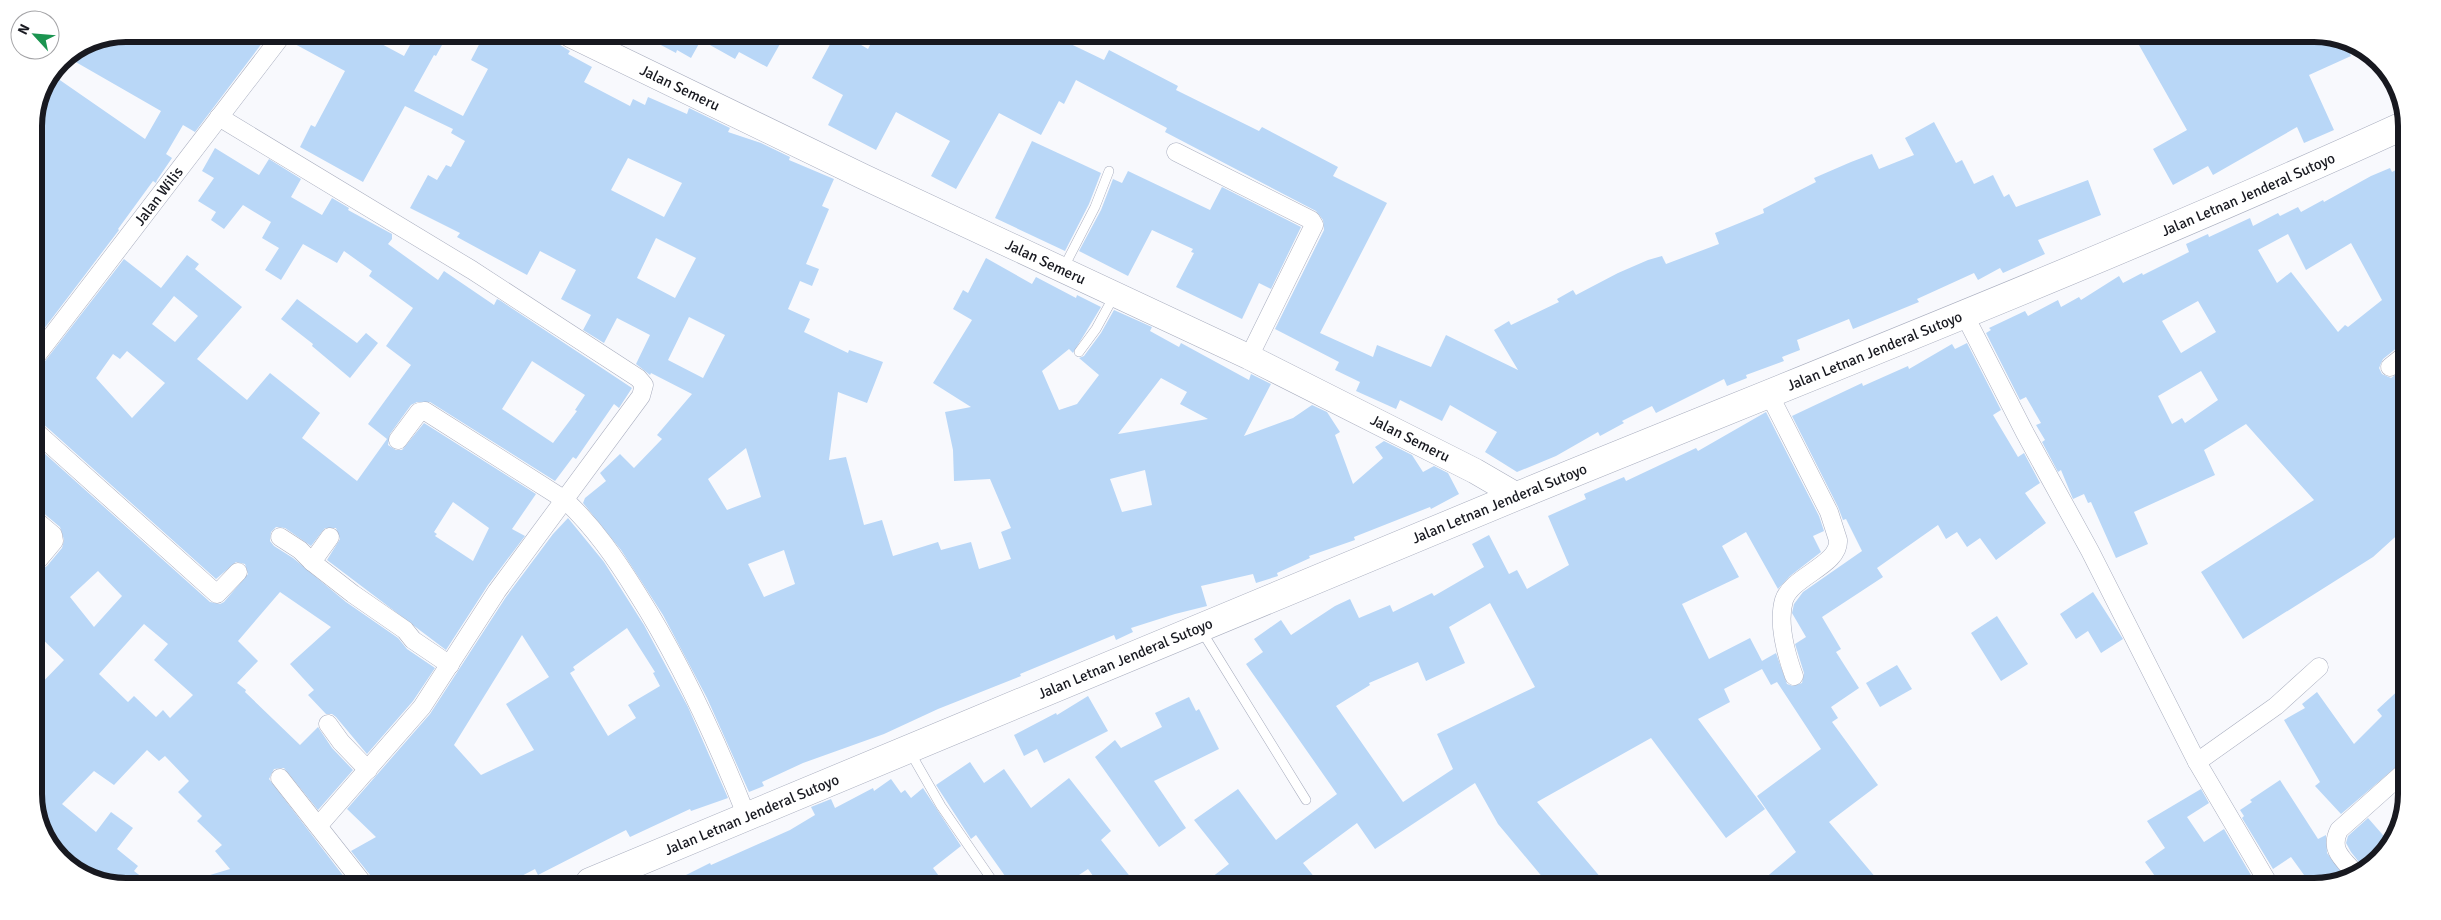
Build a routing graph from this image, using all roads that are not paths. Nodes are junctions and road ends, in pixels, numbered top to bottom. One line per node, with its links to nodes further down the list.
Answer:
1 (277, 42): 3 (street, Jalan Wilis)
2 (585, 42): 7 (street, Jalan Semeru)
3 (219, 117): 10 (street, Jalan Wilis); 19 (street)
4 (2398, 128): 9 (main road, Jalan Letnan Jenderal Sutoyo)
5 (1176, 152): 12 (street)
6 (1109, 171): 7 (lane)
7 (1063, 269): 8 (street, Jalan Semeru)
8 (1115, 294): 11 (lane); 12 (street, Jalan Semeru)
9 (1964, 314): 15 (main road, Jalan Letnan Jenderal Sutoyo); 32 (street)
10 (42, 348)
11 (1079, 352)
12 (1249, 357): 18 (street, Jalan Semeru)
13 (2398, 361): 14 (street)
14 (2390, 367)
15 (1769, 394): 18 (main road, Jalan Letnan Jenderal Sutoyo); 29 (street)
16 (42, 438): 25 (street)
17 (398, 440): 19 (street)
18 (1518, 496): 26 (main road, Jalan Letnan Jenderal Sutoyo)
19 (565, 500): 27 (street); 37 (street)
20 (43, 526): 23 (street)
21 (280, 537): 24 (street)
22 (330, 537): 24 (street)
23 (43, 556)
24 (312, 562): 27 (street)
25 (238, 572)
26 (1199, 627): 31 (main road, Jalan Letnan Jenderal Sutoyo); 36 (lane)
27 (450, 665): 33 (street)
28 (2319, 668): 32 (street)
29 (1794, 676)
30 (328, 724): 33 (street)
31 (909, 750): 37 (main road, Jalan Letnan Jenderal Sutoyo); 42 (lane)
32 (2197, 762): 43 (street)
33 (368, 770): 38 (street)
34 (2398, 777): 39 (street)
35 (280, 778): 38 (street)
36 (1306, 800)
37 (747, 817): 41 (main road, Jalan Letnan Jenderal Sutoyo)
38 (319, 825): 40 (street)
39 (2352, 869)
40 (359, 878)
41 (600, 878)
42 (991, 878)
43 (2265, 878)

